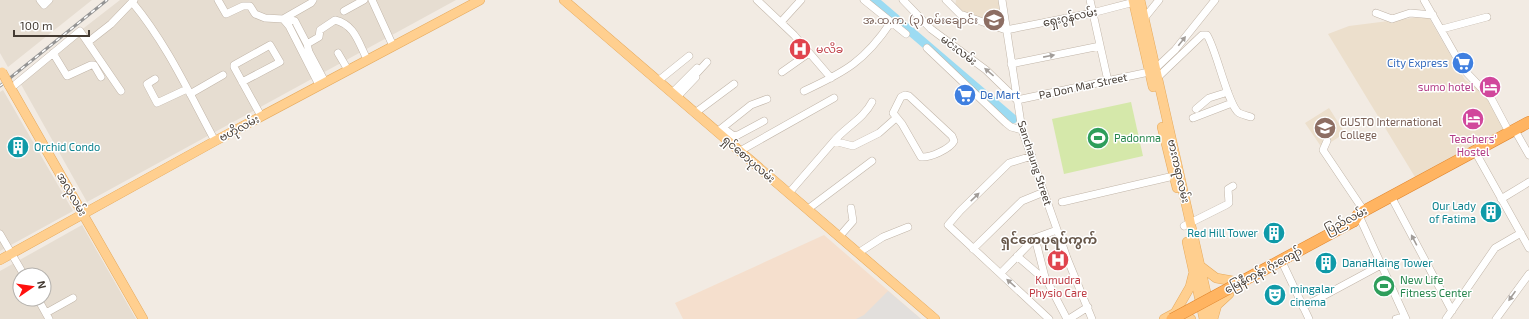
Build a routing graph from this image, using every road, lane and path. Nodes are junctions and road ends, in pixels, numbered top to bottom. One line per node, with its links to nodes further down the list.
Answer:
1 (40, 0): 2 (street)
2 (50, 0)
3 (218, 0): 26 (street)
4 (312, 0): 26 (street)
5 (364, 0): 21 (street)
6 (372, 0): 35 (street)
7 (480, 0): 35 (main road, ဗဟိုလမ်း)
8 (564, 0): 54 (main road, ရှင်စောပုလမ်း)
9 (757, 0): 28 (street)
10 (801, 0): 28 (street)
11 (864, 0): 29 (street)
12 (902, 0): 67 (street, မင်းလမ်း, one-way to 12)
13 (946, 0): 31 (street)
14 (1002, 0): 31 (street, Sanchaung Street)
15 (1090, 0): 22 (street)
16 (1159, 0): 27 (street)
17 (1215, 0): 49 (street, one-way to 17)
18 (1424, 0): 24 (street)
19 (133, 1): 33 (street); 62 (street)
20 (1136, 1): 22 (street, ရှေးဂွန်လမ်း); 27 (main road, ဗားကရာလမ်း)
21 (344, 11)
22 (1092, 13): 31 (street, ရှေးဂွန်လမ်း); 36 (street)
23 (1376, 13): 24 (street)
24 (1433, 15): 30 (street)
25 (1487, 17): 30 (street)
26 (284, 21): 34 (street); 57 (street)
27 (1141, 21): 49 (main road, ဗားကရာလမ်း)
28 (781, 22): 40 (street)
29 (891, 22): 32 (street); 52 (street)
30 (1442, 29): 82 (street)
31 (1006, 30): 44 (street, Sanchaung Street)
32 (906, 34)
33 (88, 42): 39 (street); 60 (street)
34 (307, 44): 42 (street); 57 (street)
35 (393, 46): 42 (main road, ဗဟိုလမ်း)
36 (1100, 46): 44 (street, one-way to 36); 55 (street)
37 (928, 48): 80 (street)
38 (338, 52): 47 (street)
39 (54, 53): 51 (street); 59 (street)
40 (809, 53): 48 (street); 52 (street)
41 (689, 56): 54 (street)
42 (367, 59): 47 (main road, ဗဟိုလမ်း)
43 (707, 62): 64 (street)
44 (1011, 64): 67 (street, Sanchaung Street)
45 (699, 66): 64 (street)
46 (1, 70): 59 (main road, အလုံလမ်း, bridge)
47 (348, 70): 57 (main road, ဗဟိုလမ်း)
48 (782, 72)
49 (1153, 73): 55 (street, Pa Don Mar Street); 63 (street); 91 (main road, ဗားကရာလမ်း)
50 (223, 75): 62 (street)
51 (101, 77)
52 (831, 78): 61 (street)
53 (155, 79): 62 (street)
54 (658, 81): 64 (main road, ရှင်စောပုလမ်း)
55 (1108, 81): 67 (street, Pa Don Mar Street)
56 (242, 82): 56 (street); 72 (street)
57 (322, 83): 72 (main road, ဗဟိုလမ်း)
58 (734, 84): 71 (street)
59 (10, 87): 101 (main road, အလုံလမ်း)
60 (121, 91)
61 (804, 91)
62 (189, 92): 83 (street)
63 (1228, 92): 69 (street); 70 (street)
64 (674, 95): 71 (main road, ရှင်စောပုလမ်း)
65 (834, 98): 86 (street)
66 (767, 99): 81 (street)
67 (1016, 100): 80 (street, Sanchaung Street)
68 (872, 102): 84 (street)
69 (1232, 103): 73 (street); 75 (street)
70 (1196, 109)
71 (696, 113): 81 (main road, ရှင်စောပုလမ်း)
72 (260, 116): 83 (main road, ဗဟိုလမ်း)
73 (1251, 117)
74 (896, 118): 74 (street); 84 (street)
75 (1193, 118)
76 (739, 120): 81 (street)
77 (764, 121): 81 (street)
78 (1529, 122): 82 (highway, ပြည်လမ်း)
79 (1529, 128): 82 (highway, ပြည်လမ်း)
80 (1022, 130): 88 (street, Sanchaung Street)
81 (722, 133): 86 (main road, ရှင်စောပုလမ်း)
82 (1513, 133): 87 (street); 89 (highway, ပြည်လမ်း); 102 (highway, ပြည်လမ်း)
83 (215, 141): 101 (main road, ဗဟိုလမ်း)
84 (834, 141): 95 (street)
85 (1327, 141): 102 (street)
86 (740, 151): 95 (main road, ရှင်စောပုလမ်း)
87 (1529, 155)
88 (1032, 156): 94 (street, Sanchaung Street); 111 (street, one-way to 88)
89 (1477, 156): 96 (street); 97 (highway, ပြည်လမ်း)
90 (872, 161): 100 (street)
91 (1177, 175): 98 (street); 103 (main road, ဗားကရာလမ်း)
92 (1529, 182): 96 (street)
93 (1233, 186): 103 (street)
94 (1044, 192): 105 (street, Sanchaung Street); 111 (street)
95 (789, 193): 100 (main road, ရှင်စောပုလမ်း)
96 (1501, 199): 106 (street)
97 (1394, 200): 102 (highway, ပြည်လမ်း); 130 (street, one-way to 97)
98 (1062, 202)
99 (851, 208): 108 (street)
100 (808, 210): 108 (main road, ရှင်စောပုလမ်း)
101 (84, 214): 112 (main road, ဗဟိုလမ်း); 134 (main road, အလုံလမ်း)
102 (1359, 216): 116 (main road, ပြည်လမ်း); 117 (street); 123 (main road, ပြည်လမ်း); 132 (highway, မြေနီကုန်း ဂုံးကျော်, bridge)
103 (1187, 225): 119 (main road, ဗားကရာလမ်း)
104 (908, 227): 113 (street)
105 (1057, 230): 109 (street); 128 (street, Sanchaung Street)
106 (1521, 233): 110 (street); 130 (street)
107 (0, 234): 112 (street)
108 (839, 237): 113 (main road, ရှင်စောပုလမ်း)
109 (1035, 238): 114 (street); 122 (street)
110 (1529, 248)
111 (973, 249): 120 (street)
112 (11, 253): 115 (main road, ဗဟိုလမ်း); 118 (street)
113 (858, 253): 135 (main road, ရှင်စောပုလမ်း)
114 (1017, 256): 120 (street); 122 (street)
115 (0, 260)
116 (1283, 264): 124 (main road, ပြည်လမ်း); 129 (street)
117 (1381, 265): 129 (street); 133 (street)
118 (19, 267)
119 (1196, 267): 123 (main road); 126 (main road, ဗားကရာလမ်း); 132 (main road)
120 (1001, 273): 136 (street, one-way to 120)
121 (1529, 274): 145 (street, one-way to 145)
122 (1045, 278): 137 (street)
123 (1232, 281): 126 (main road, ပြည်လမ်း)
124 (1229, 294): 126 (main road, ပြည်လမ်း); 141 (main road, ဗားကရာလမ်း)
125 (73, 298): 131 (street)
126 (1204, 301): 132 (main road, ပြည်လမ်း); 140 (main road); 141 (main road, ဗားကရာလမ်း)
127 (42, 307): 131 (street)
128 (1088, 307): 137 (street); 138 (street, Sanchaung Street)
129 (1303, 307): 142 (street)
130 (1452, 312): 144 (street)
131 (47, 316)
132 (1181, 317): 139 (main road, ပြည်လမ်း)
133 (1405, 318): 143 (street)
134 (143, 319)
135 (934, 319)
136 (1049, 319)
137 (1068, 319)
138 (1092, 319)
139 (1164, 319)
140 (1204, 319)
141 (1212, 319)
142 (1309, 319)
143 (1396, 319)
144 (1446, 319)
145 (1496, 319)

